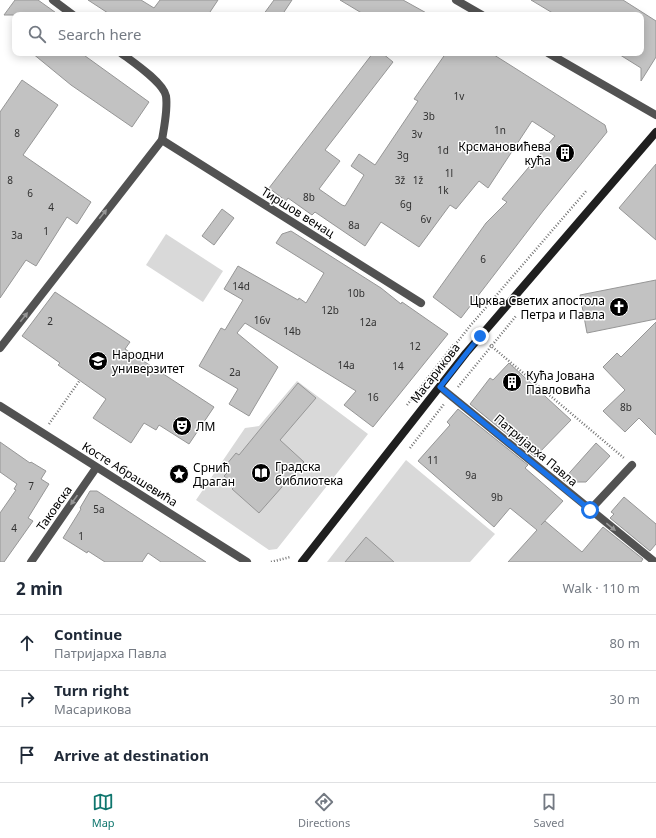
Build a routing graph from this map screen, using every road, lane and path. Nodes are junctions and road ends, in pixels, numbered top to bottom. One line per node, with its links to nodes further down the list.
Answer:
1 (53, 0): 3 (street)
2 (456, 0): 4 (street)
3 (69, 12)
4 (477, 12)
5 (125, 56): 9 (street)
6 (553, 56): 7 (street)
7 (656, 115)
8 (656, 132): 14 (main road, Масарикова)
9 (162, 140): 11 (street, Тиршов венац); 16 (street, one-way to 9)
10 (587, 190): 13 (path)
11 (421, 303)
12 (517, 316): 15 (path)
13 (470, 326)
14 (480, 336): 15 (path); 18 (main road, Масарикова)
15 (492, 346): 19 (path); 23 (path)
16 (0, 348)
17 (80, 380): 21 (path)
18 (440, 387): 19 (street, Патријарха Павла); 30 (main road, Масарикова)
19 (451, 396): 22 (path); 25 (street, Патријарха Павла)
20 (0, 406): 21 (street, Косте Абрашевића)
21 (43, 432): 24 (street, Косте Абрашевића)
22 (406, 452)
23 (632, 465): 25 (street)
24 (96, 468): 27 (street, Таковска, one-way to 27); 28 (street, Косте Абрашевића)
25 (590, 510): 31 (street, Патријарха Павла, one-way to 31)
26 (290, 557): 29 (path)
27 (31, 562)
28 (247, 562)
29 (271, 562)
30 (302, 562)
31 (655, 562)

